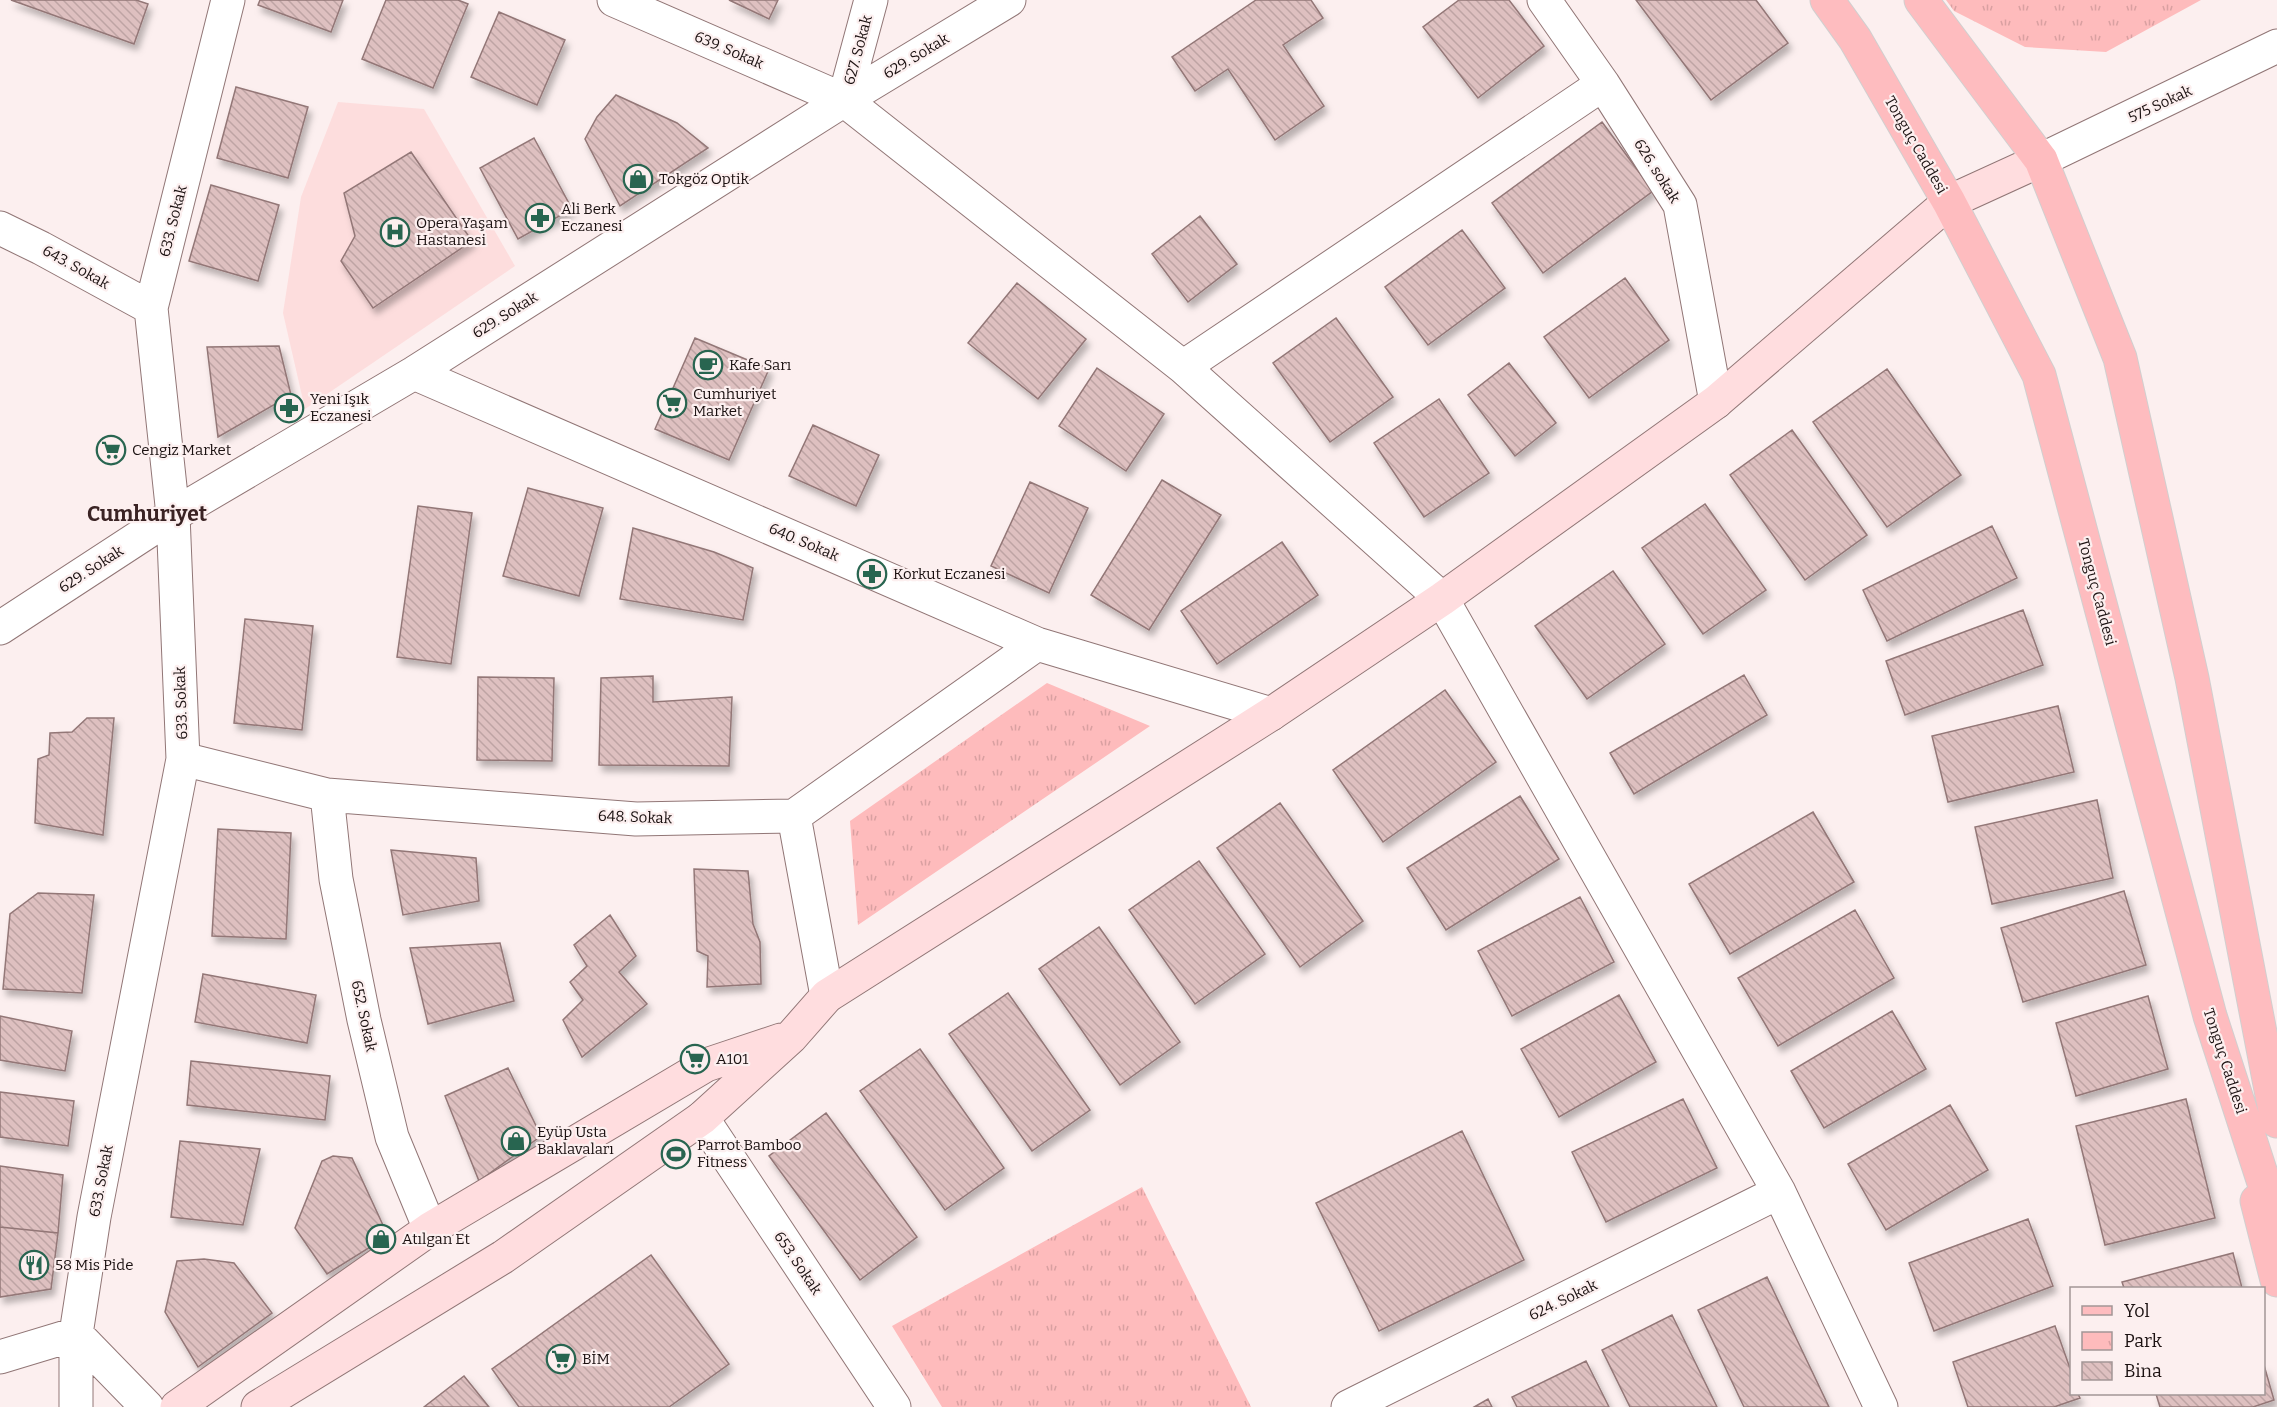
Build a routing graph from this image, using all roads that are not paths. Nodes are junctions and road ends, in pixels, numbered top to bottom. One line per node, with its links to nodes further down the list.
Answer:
1 (228, 0): 14 (street, 633. Sokak)
2 (614, 0): 10 (street, 639. Sokak)
3 (872, 0): 10 (street, 627. Sokak)
4 (1009, 0): 10 (street, 629. Sokak)
5 (1544, 0): 9 (street, 626. sokak)
6 (1827, 0): 12 (main road, Tonguç Caddesi)
7 (1921, 0): 11 (main road)
8 (2277, 46): 11 (street, 575 Sokak)
9 (1603, 84): 15 (street); 17 (street, 626. sokak)
10 (844, 100): 15 (street, 639. Sokak); 16 (street, 629. Sokak)
11 (2041, 160): 12 (main road); 26 (main road)
12 (1949, 202): 17 (main road); 28 (main road, Tonguç Caddesi)
13 (0, 228): 14 (street, 643. Sokak)
14 (152, 308): 18 (street, 633. Sokak)
15 (1183, 367): 19 (street, 639. Sokak)
16 (414, 373): 18 (street, 629. Sokak); 21 (street, 640. Sokak)
17 (1716, 402): 19 (main road)
18 (172, 515): 20 (street, 629. Sokak); 23 (street, 633. Sokak)
19 (1442, 599): 22 (main road); 33 (street, 639. Sokak)
20 (0, 628)
21 (1037, 644): 22 (street, 640. Sokak); 25 (street)
22 (1271, 714): 27 (main road)
23 (183, 759): 24 (street, 648. Sokak); 37 (street, 633. Sokak)
24 (327, 795): 25 (street, 648. Sokak); 35 (street, 652. Sokak)
25 (794, 816): 27 (street)
26 (2235, 904): 29 (main road); 32 (main road)
27 (827, 996): 30 (main road)
28 (2210, 1016): 34 (main road, Tonguç Caddesi); 36 (main road)
29 (2277, 1030)
30 (791, 1037): 31 (main road); 35 (main road)
31 (702, 1118): 42 (main road); 43 (street, 653. Sokak)
32 (2277, 1121)
33 (1779, 1192): 44 (street, 624. Sokak); 45 (street, 639. Sokak)
34 (2277, 1223)
35 (430, 1229): 41 (main road)
36 (2277, 1280)
37 (76, 1334): 38 (street); 39 (street, 633. Sokak); 40 (street)
38 (0, 1357)
39 (76, 1407)
40 (147, 1407)
41 (177, 1407)
42 (258, 1407)
43 (894, 1407)
44 (1348, 1407)
45 (1881, 1407)

